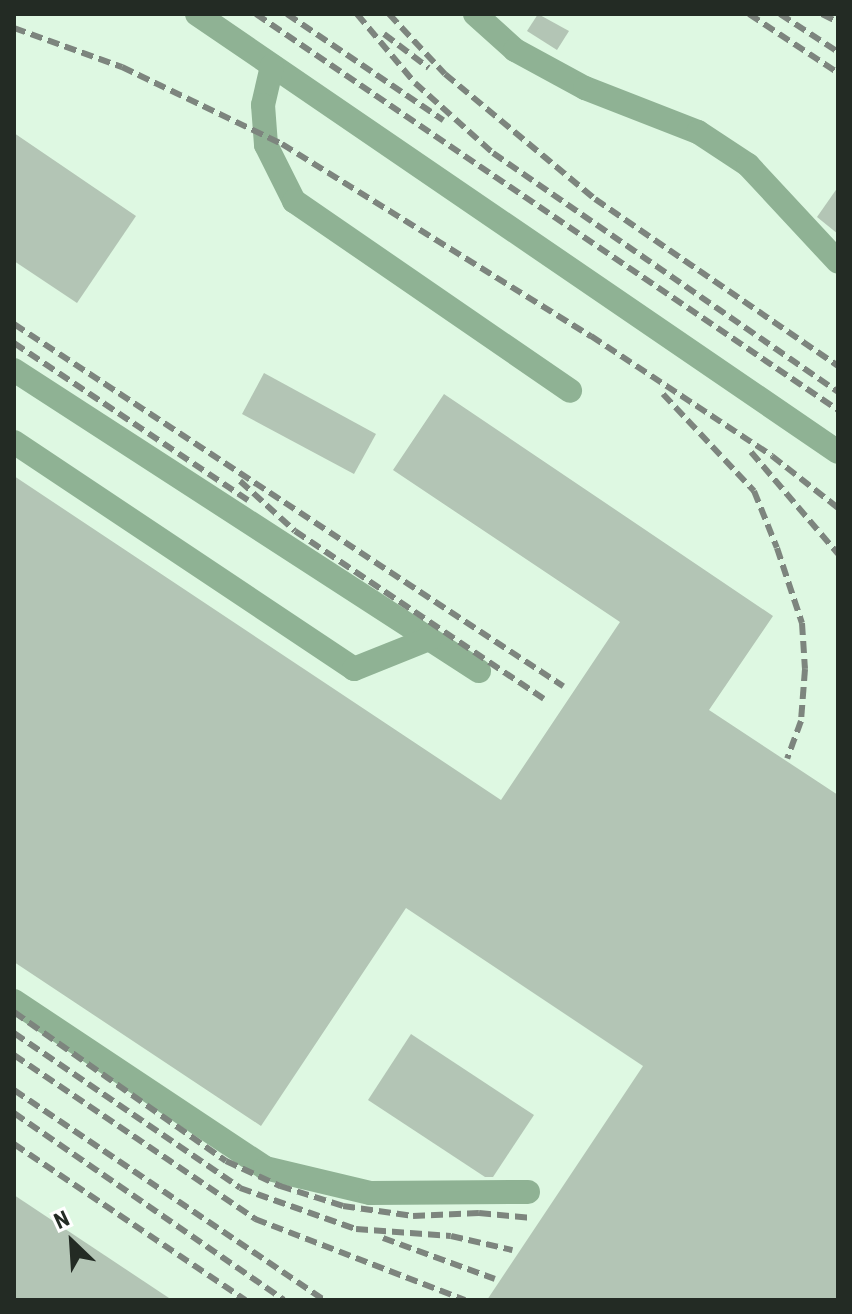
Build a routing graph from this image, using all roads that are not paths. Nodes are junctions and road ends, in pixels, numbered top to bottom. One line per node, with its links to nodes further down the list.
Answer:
1 (198, 14): 3 (lane)
2 (475, 14): 4 (lane)
3 (272, 66): 6 (lane); 8 (lane)
4 (838, 262)
5 (14, 370): 9 (lane)
6 (570, 391)
7 (14, 442): 9 (lane)
8 (838, 452)
9 (429, 639): 10 (lane)
10 (479, 671)
11 (14, 1001): 12 (lane)
12 (528, 1192)

